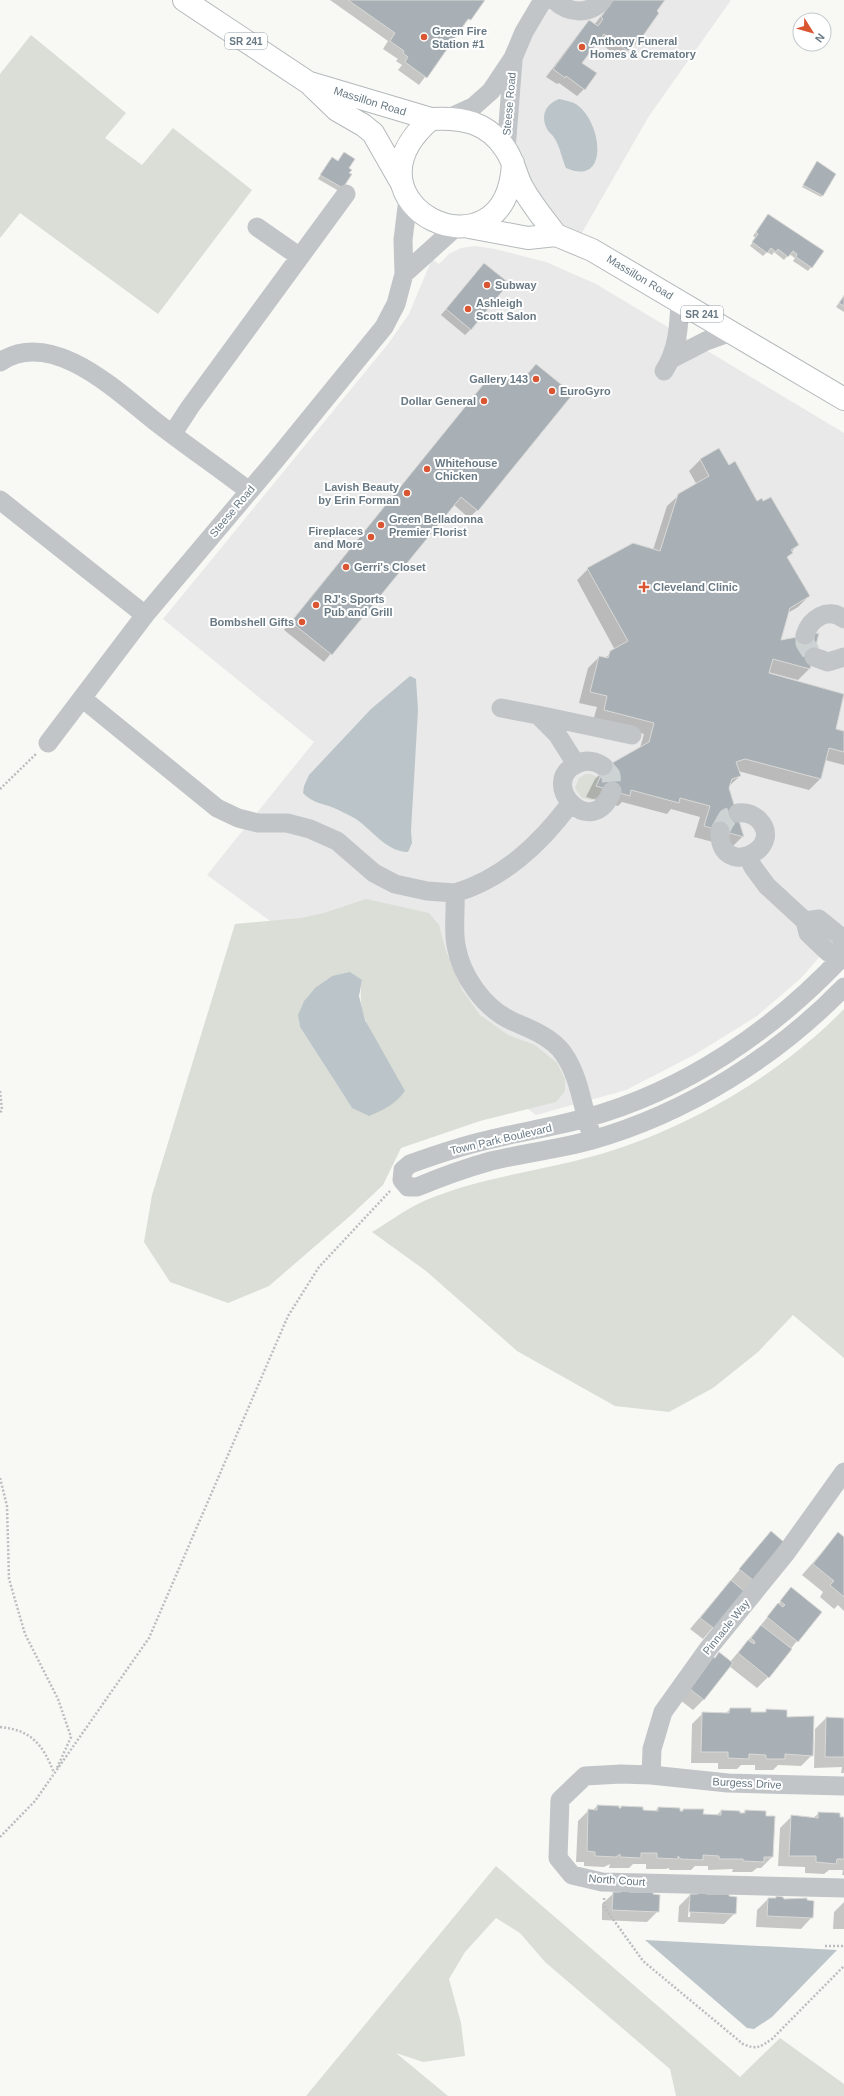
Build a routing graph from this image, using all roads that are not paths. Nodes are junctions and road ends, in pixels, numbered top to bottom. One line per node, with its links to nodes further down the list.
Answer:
1 (184, 0): 6 (main road, Massillon Road / SR 241)
2 (543, 0): 5 (street, Steese Road)
3 (554, 0): 4 (street)
4 (603, 0)
5 (513, 58): 7 (street, Steese Road); 8 (street, Steese Road)
6 (309, 83): 7 (main road, Massillon Road / SR 241); 9 (main road, Massillon Road / SR 241)
7 (440, 118): 8 (main road, SR 241); 9 (main road)
8 (509, 157): 12 (main road); 13 (main road, Massillon Road / SR 241)
9 (405, 191): 12 (main road, SR 241); 15 (street, Steese Road)
10 (346, 194): 14 (street)
11 (257, 226): 14 (street)
12 (462, 227): 13 (main road, Massillon Road / SR 241); 15 (street)
13 (556, 235): 16 (main road, Massillon Road / SR 241)
14 (300, 257): 20 (street)
15 (404, 274): 21 (street, Steese Road)
16 (680, 301): 17 (main road, Massillon Road / SR 241); 17 (street)
17 (731, 332): 19 (main road, Massillon Road / SR 241)
18 (0, 362): 20 (street)
19 (844, 399)
20 (173, 434): 21 (street)
21 (249, 491): 23 (street, Steese Road)
22 (0, 500): 23 (street)
23 (146, 615): 28 (street, Steese Road)
24 (844, 619): 25 (street)
25 (805, 635)
26 (814, 657): 27 (street)
27 (844, 657)
28 (82, 698): 32 (street, Steese Road); 40 (street)
29 (501, 708): 30 (street)
30 (538, 715): 31 (street); 33 (street)
31 (632, 735)
32 (48, 743)
33 (576, 764): 34 (street); 36 (street)
34 (603, 766)
35 (612, 791): 36 (street)
36 (570, 804): 40 (street)
37 (738, 813): 39 (street)
38 (720, 831): 39 (street)
39 (748, 857): 41 (street)
40 (455, 894): 43 (street)
41 (844, 954): 43 (street, Town Park Boulevard)
42 (844, 987): 44 (street, Town Park Boulevard)
43 (586, 1118): 44 (street); 44 (street, Town Park Boulevard)
44 (593, 1140)
45 (844, 1472): 46 (street, Pinnacle Way)
46 (837, 1494): 47 (street, Pinnacle Way)
47 (651, 1775): 48 (street, Burgess Drive); 49 (street, North Court)
48 (844, 1786)
49 (844, 1888)

